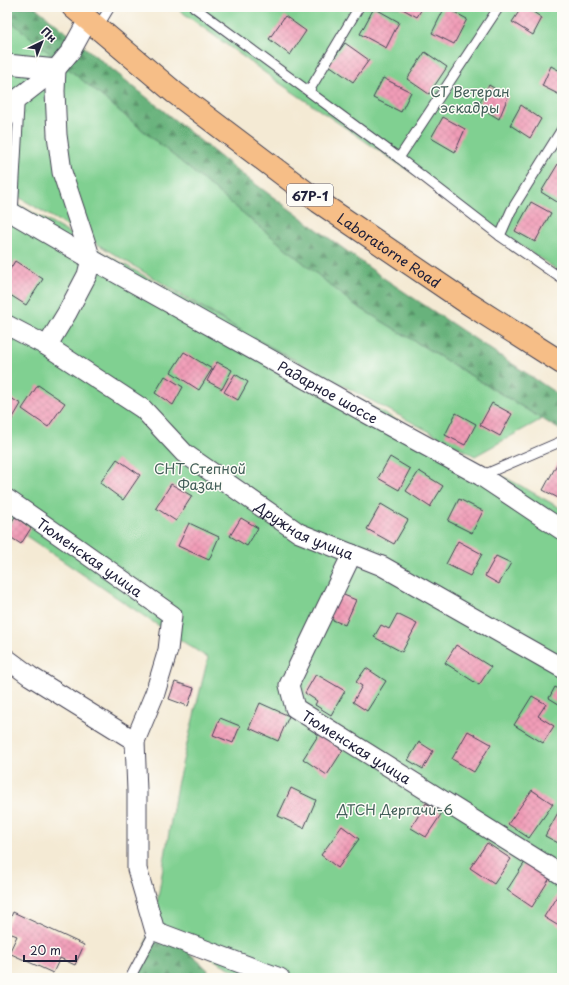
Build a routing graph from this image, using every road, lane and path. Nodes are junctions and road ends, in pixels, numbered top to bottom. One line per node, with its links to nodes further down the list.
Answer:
1 (110, 7): 5 (lane)
2 (194, 7): 8 (lane)
3 (359, 7): 8 (lane)
4 (499, 7): 12 (lane)
5 (86, 18): 7 (street); 19 (main road, Laboratorne Road / 67Р-1)
6 (7, 64): 7 (street)
7 (56, 68): 9 (street); 15 (street)
8 (309, 91): 12 (lane)
9 (13, 107): 10 (lane); 13 (lane)
10 (7, 125)
11 (562, 129): 14 (lane)
12 (399, 158): 14 (lane)
13 (10, 212): 15 (street, Радарное шоссе)
14 (500, 236): 16 (lane)
15 (91, 259): 18 (street); 21 (street, Радарное шоссе)
16 (562, 279)
17 (7, 325): 18 (street, Дружная улица)
18 (47, 346): 24 (street, Дружная улица)
19 (562, 363)
20 (562, 441): 21 (lane)
21 (481, 476): 23 (street, Радарное шоссе)
22 (7, 499): 27 (street, Тюменская улица)
23 (562, 530)
24 (352, 554): 26 (street, Дружная улица); 28 (street, Тюменская улица)
25 (7, 658): 27 (street)
26 (562, 668)
27 (135, 741): 29 (street)
28 (562, 875)
29 (155, 931): 30 (lane); 31 (street)
30 (130, 978)
31 (280, 978)

